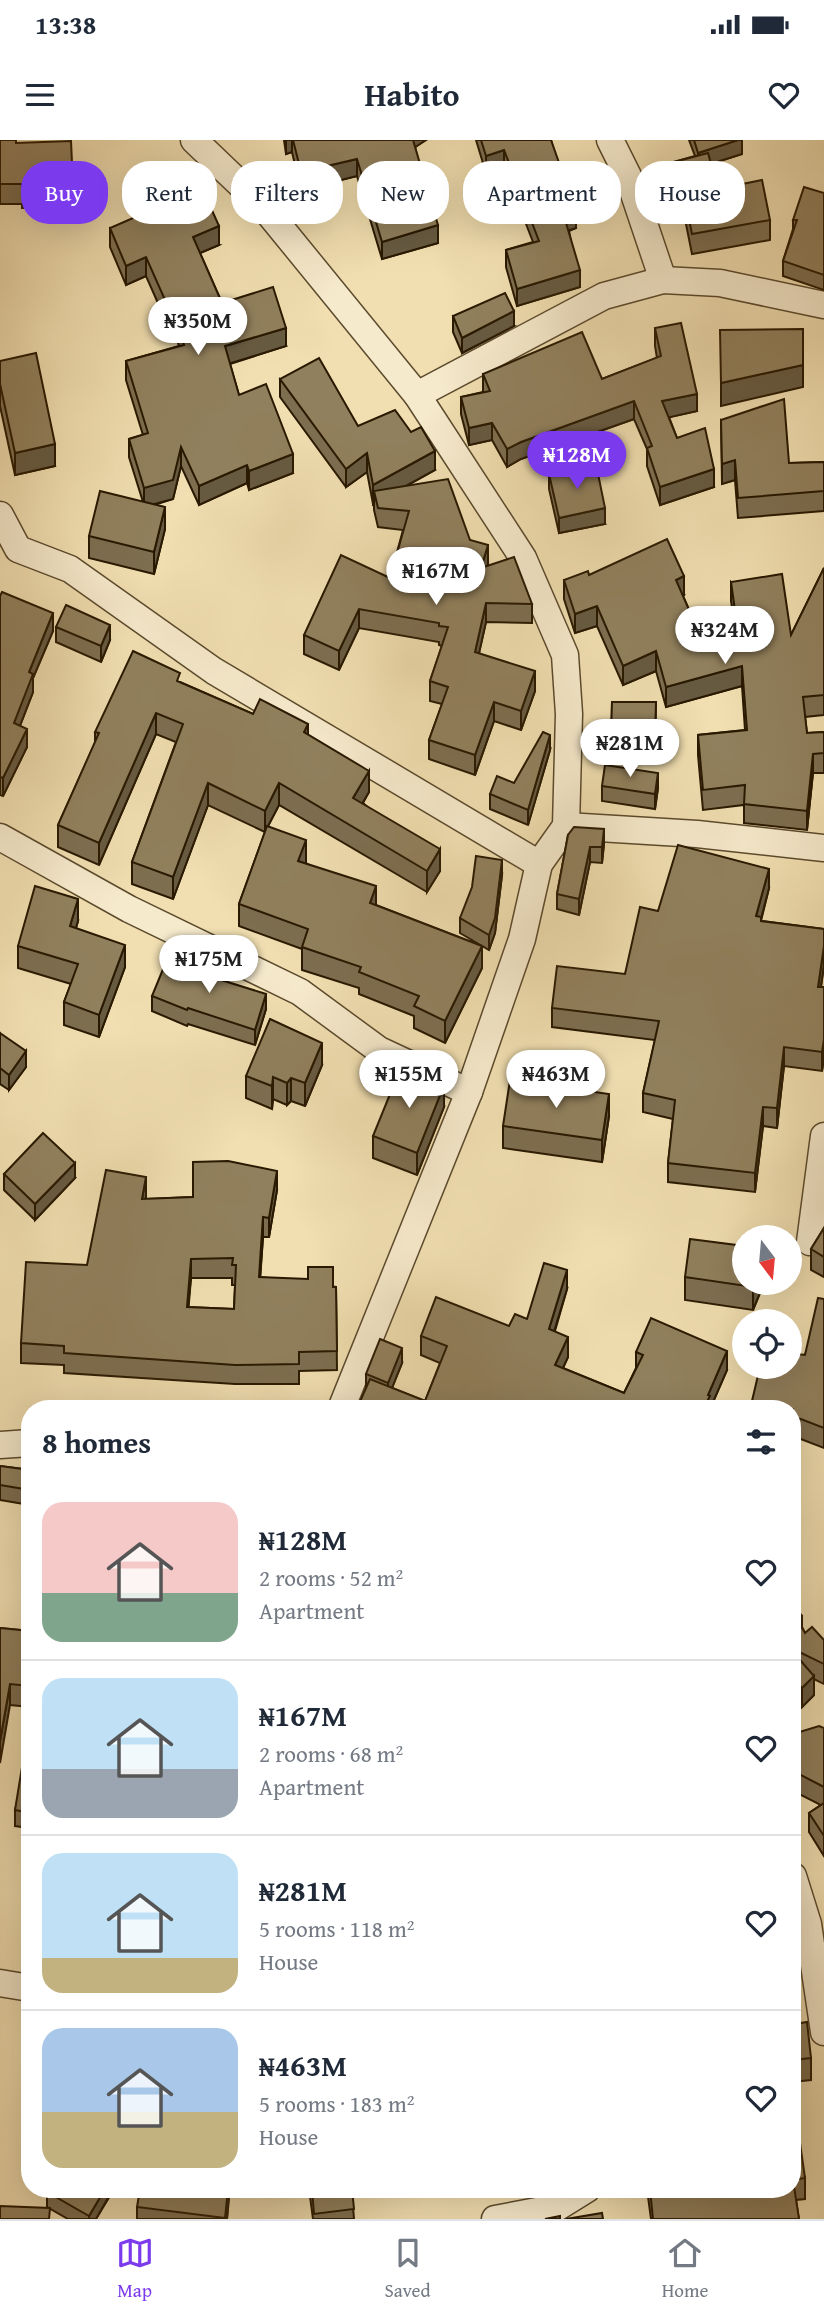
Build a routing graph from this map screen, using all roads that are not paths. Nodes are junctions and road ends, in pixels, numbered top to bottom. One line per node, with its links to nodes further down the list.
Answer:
1 (194, 140): 5 (street)
2 (610, 140): 3 (street)
3 (663, 280): 4 (street); 5 (street)
4 (824, 305)
5 (417, 395): 7 (street)
6 (0, 515): 10 (street)
7 (566, 826): 9 (street); 10 (street)
8 (0, 837): 11 (street)
9 (824, 848)
10 (539, 864): 11 (street)
11 (469, 1092): 14 (street)
12 (824, 1136): 13 (street)
13 (810, 1242)
14 (345, 1400)
15 (21, 1444): 16 (street)
16 (0, 1445)
17 (801, 1929): 20 (street)
18 (0, 1983): 19 (street)
19 (21, 1986)
20 (824, 2032)
21 (572, 2198): 22 (street)
22 (495, 2219)

